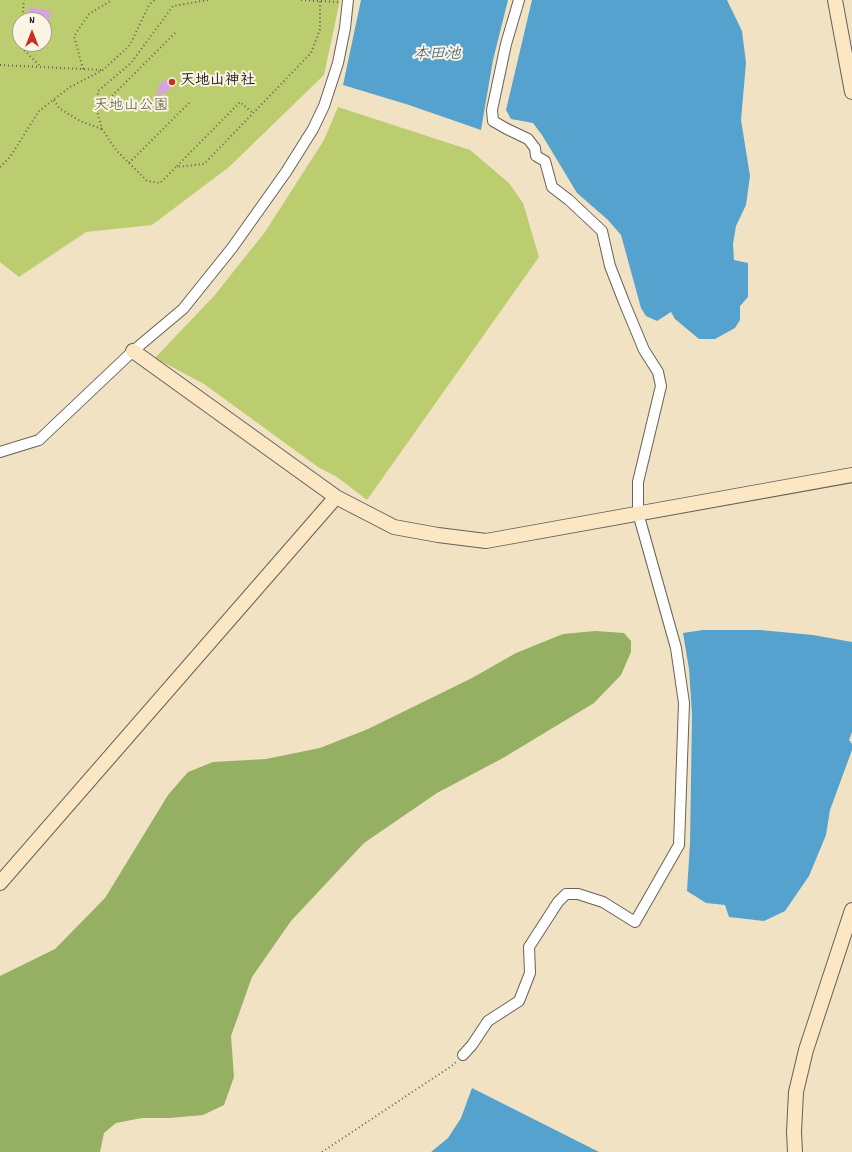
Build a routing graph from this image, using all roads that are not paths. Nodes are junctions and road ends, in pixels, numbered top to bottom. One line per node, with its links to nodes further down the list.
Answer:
1 (519, 0): 9 (street)
2 (835, 0): 4 (street)
3 (348, 2): 5 (street)
4 (852, 92)
5 (133, 351): 6 (street); 8 (street)
6 (0, 452)
7 (852, 475): 9 (street)
8 (336, 497): 9 (street); 10 (street)
9 (638, 513): 12 (street)
10 (0, 883)
11 (851, 915): 13 (street)
12 (463, 1055)
13 (795, 1152)

